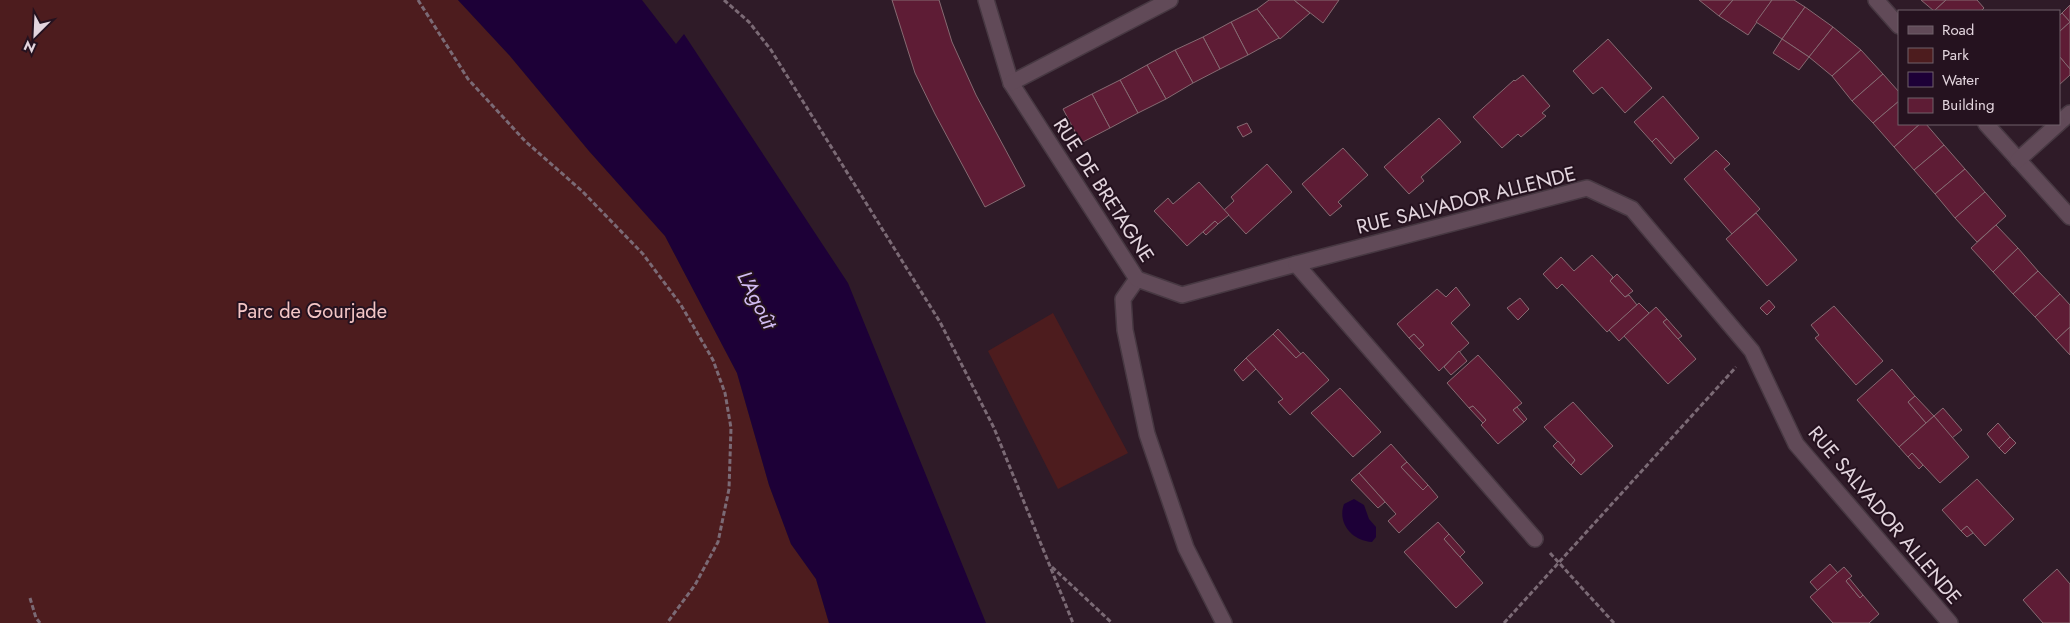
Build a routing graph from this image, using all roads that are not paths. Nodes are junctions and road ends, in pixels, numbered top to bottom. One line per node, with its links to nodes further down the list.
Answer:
1 (986, 0): 5 (street, RUE DE BRETAGNE)
2 (1170, 0): 5 (street)
3 (1876, 0): 4 (street)
4 (1898, 25)
5 (1011, 83): 13 (street, RUE DE BRETAGNE)
6 (2070, 113): 7 (street)
7 (2060, 123)
8 (1987, 125): 10 (street)
9 (2058, 125): 10 (street)
10 (2018, 160): 11 (street)
11 (2070, 217)
12 (1296, 264): 13 (street, RUE DE BRETAGNE); 14 (street); 16 (street, RUE SALVADOR ALLENDE)
13 (1137, 279): 15 (street)
14 (1535, 539)
15 (1224, 623)
16 (1950, 623)

